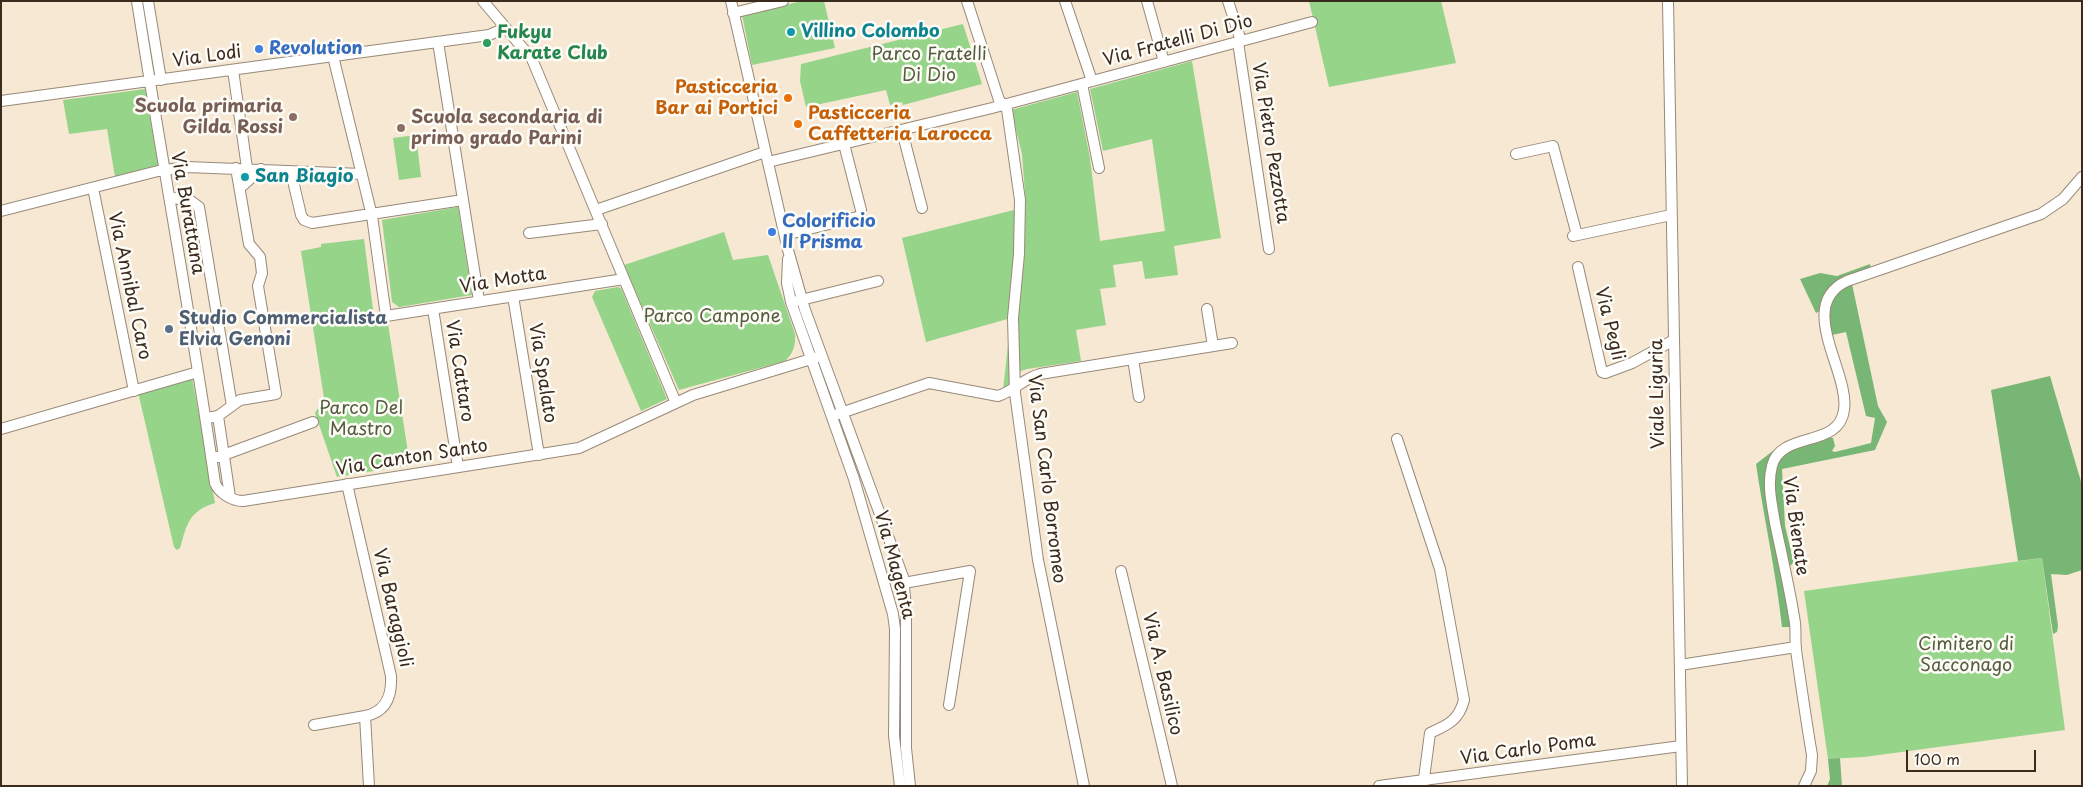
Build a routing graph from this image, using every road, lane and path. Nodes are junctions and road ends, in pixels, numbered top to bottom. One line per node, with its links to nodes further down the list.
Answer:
1 (137, 1): 20 (street, Via Burattana)
2 (148, 1): 19 (street)
3 (483, 1): 13 (street)
4 (731, 1): 11 (street, Via Magenta)
5 (783, 1): 11 (street)
6 (967, 1): 23 (street, Via San Carlo Borromeo)
7 (1065, 1): 21 (street)
8 (1146, 1): 17 (street)
9 (1228, 1): 15 (street, Via Pietro Pezzotta)
10 (1668, 1): 43 (street, Viale Liguria)
11 (734, 13): 27 (street, Via Magenta)
12 (1312, 22): 15 (street, Via Fratelli Di Dio)
13 (505, 28): 14 (street, Via Lodi); 41 (street)
14 (438, 42): 16 (street, Via Lodi); 39 (street)
15 (1239, 42): 17 (street, Via Fratelli Di Dio); 48 (street, Via Pietro Pezzotta)
16 (333, 56): 18 (street, Via Lodi); 34 (street)
17 (1164, 62): 21 (street, Via Fratelli Di Dio)
18 (233, 70): 19 (street, Via Lodi); 29 (street)
19 (161, 80): 20 (street, Via Lodi)
20 (149, 82): 22 (street, Via Lodi); 32 (street, Via Burattana)
21 (1087, 82): 23 (street, Via Fratelli Di Dio); 30 (street)
22 (1, 101)
23 (1004, 104): 24 (street, Via Fratelli Di Dio); 63 (street, Via San Carlo Borromeo)
24 (902, 131): 25 (street, Via Fratelli Di Dio); 40 (street)
25 (844, 144): 27 (street, Via Fratelli Di Dio); 47 (street)
26 (1516, 154): 43 (street)
27 (766, 157): 41 (street, Via Fratelli Di Dio); 47 (street, Via Magenta)
28 (236, 168): 29 (street); 32 (street); 37 (street)
29 (247, 168): 31 (street)
30 (1099, 168)
31 (261, 169): 33 (street); 37 (street)
32 (163, 170): 36 (street); 38 (street, Via Burattana)
33 (291, 172): 34 (street); 44 (street)
34 (362, 174): 44 (street)
35 (2082, 177): 84 (street, Via Bienate)
36 (93, 188): 42 (street); 64 (street, Via Annibal Caro)
37 (240, 188): 67 (street)
38 (169, 196): 62 (street, Via Burattana); 67 (street)
39 (463, 200): 44 (street); 53 (street)
40 (922, 208)
41 (596, 210): 45 (street)
42 (1, 211)
43 (1671, 215): 57 (street, Viale Liguria)
44 (372, 216): 55 (street, Via Motta)
45 (602, 224): 46 (street); 50 (street)
46 (529, 233)
47 (785, 235): 54 (street, Via Magenta)
48 (1270, 249)
49 (1578, 267): 57 (street, Via Pegli)
50 (624, 279): 52 (street, Via Motta); 66 (street)
51 (878, 281): 54 (street)
52 (513, 296): 53 (street, Via Motta); 75 (street, Via Spalato)
53 (479, 301): 55 (street, Via Motta)
54 (796, 301): 60 (street, Via Magenta)
55 (433, 309): 77 (street, Via Cattaro)
56 (1207, 309): 59 (street)
57 (1674, 340): 85 (street, Viale Liguria)
58 (1232, 343): 59 (street)
59 (1213, 346): 61 (street)
60 (816, 358): 66 (street, Via Canton Santo); 68 (street, Via Magenta)
61 (1133, 359): 63 (street); 65 (street)
62 (198, 372): 64 (street); 70 (street, Via Burattana)
63 (1016, 386): 68 (street); 94 (street, Via San Carlo Borromeo)
64 (134, 391): 72 (street)
65 (1139, 397)
66 (676, 403): 75 (street, Via Canton Santo)
67 (232, 406): 69 (street)
68 (837, 414): 81 (street, Via Magenta); 83 (street, Via Magenta)
69 (218, 416): 70 (street); 74 (street)
70 (207, 418): 76 (street)
71 (313, 422): 74 (street)
72 (1, 429)
73 (1397, 439): 90 (street)
74 (223, 454): 76 (street); 79 (street)
75 (539, 455): 77 (street, Via Canton Santo)
76 (212, 457): 79 (street)
77 (458, 467): 78 (street, Via Canton Santo)
78 (347, 484): 79 (street, Via Canton Santo); 87 (street, Via Baraggioli)
79 (230, 497)
80 (1121, 571): 95 (street, Via A. Basilico)
81 (904, 583): 82 (street, Via Magenta); 86 (street, Via Magenta)
82 (907, 629): 83 (street); 93 (street, Via Magenta)
83 (895, 630): 92 (street, Via Magenta)
84 (1796, 647): 85 (street); 98 (street, Via Bienate)
85 (1680, 666): 89 (street, Viale Liguria)
86 (949, 705)
87 (365, 716): 88 (street); 91 (street)
88 (314, 725)
89 (1681, 746): 90 (street, Via Carlo Poma); 97 (street, Viale Liguria)
90 (1423, 783): 96 (street, Via Carlo Poma)
91 (369, 786)
92 (900, 786)
93 (910, 786)
94 (1084, 786)
95 (1172, 786)
96 (1379, 786)
97 (1682, 786)
98 (1804, 786)

